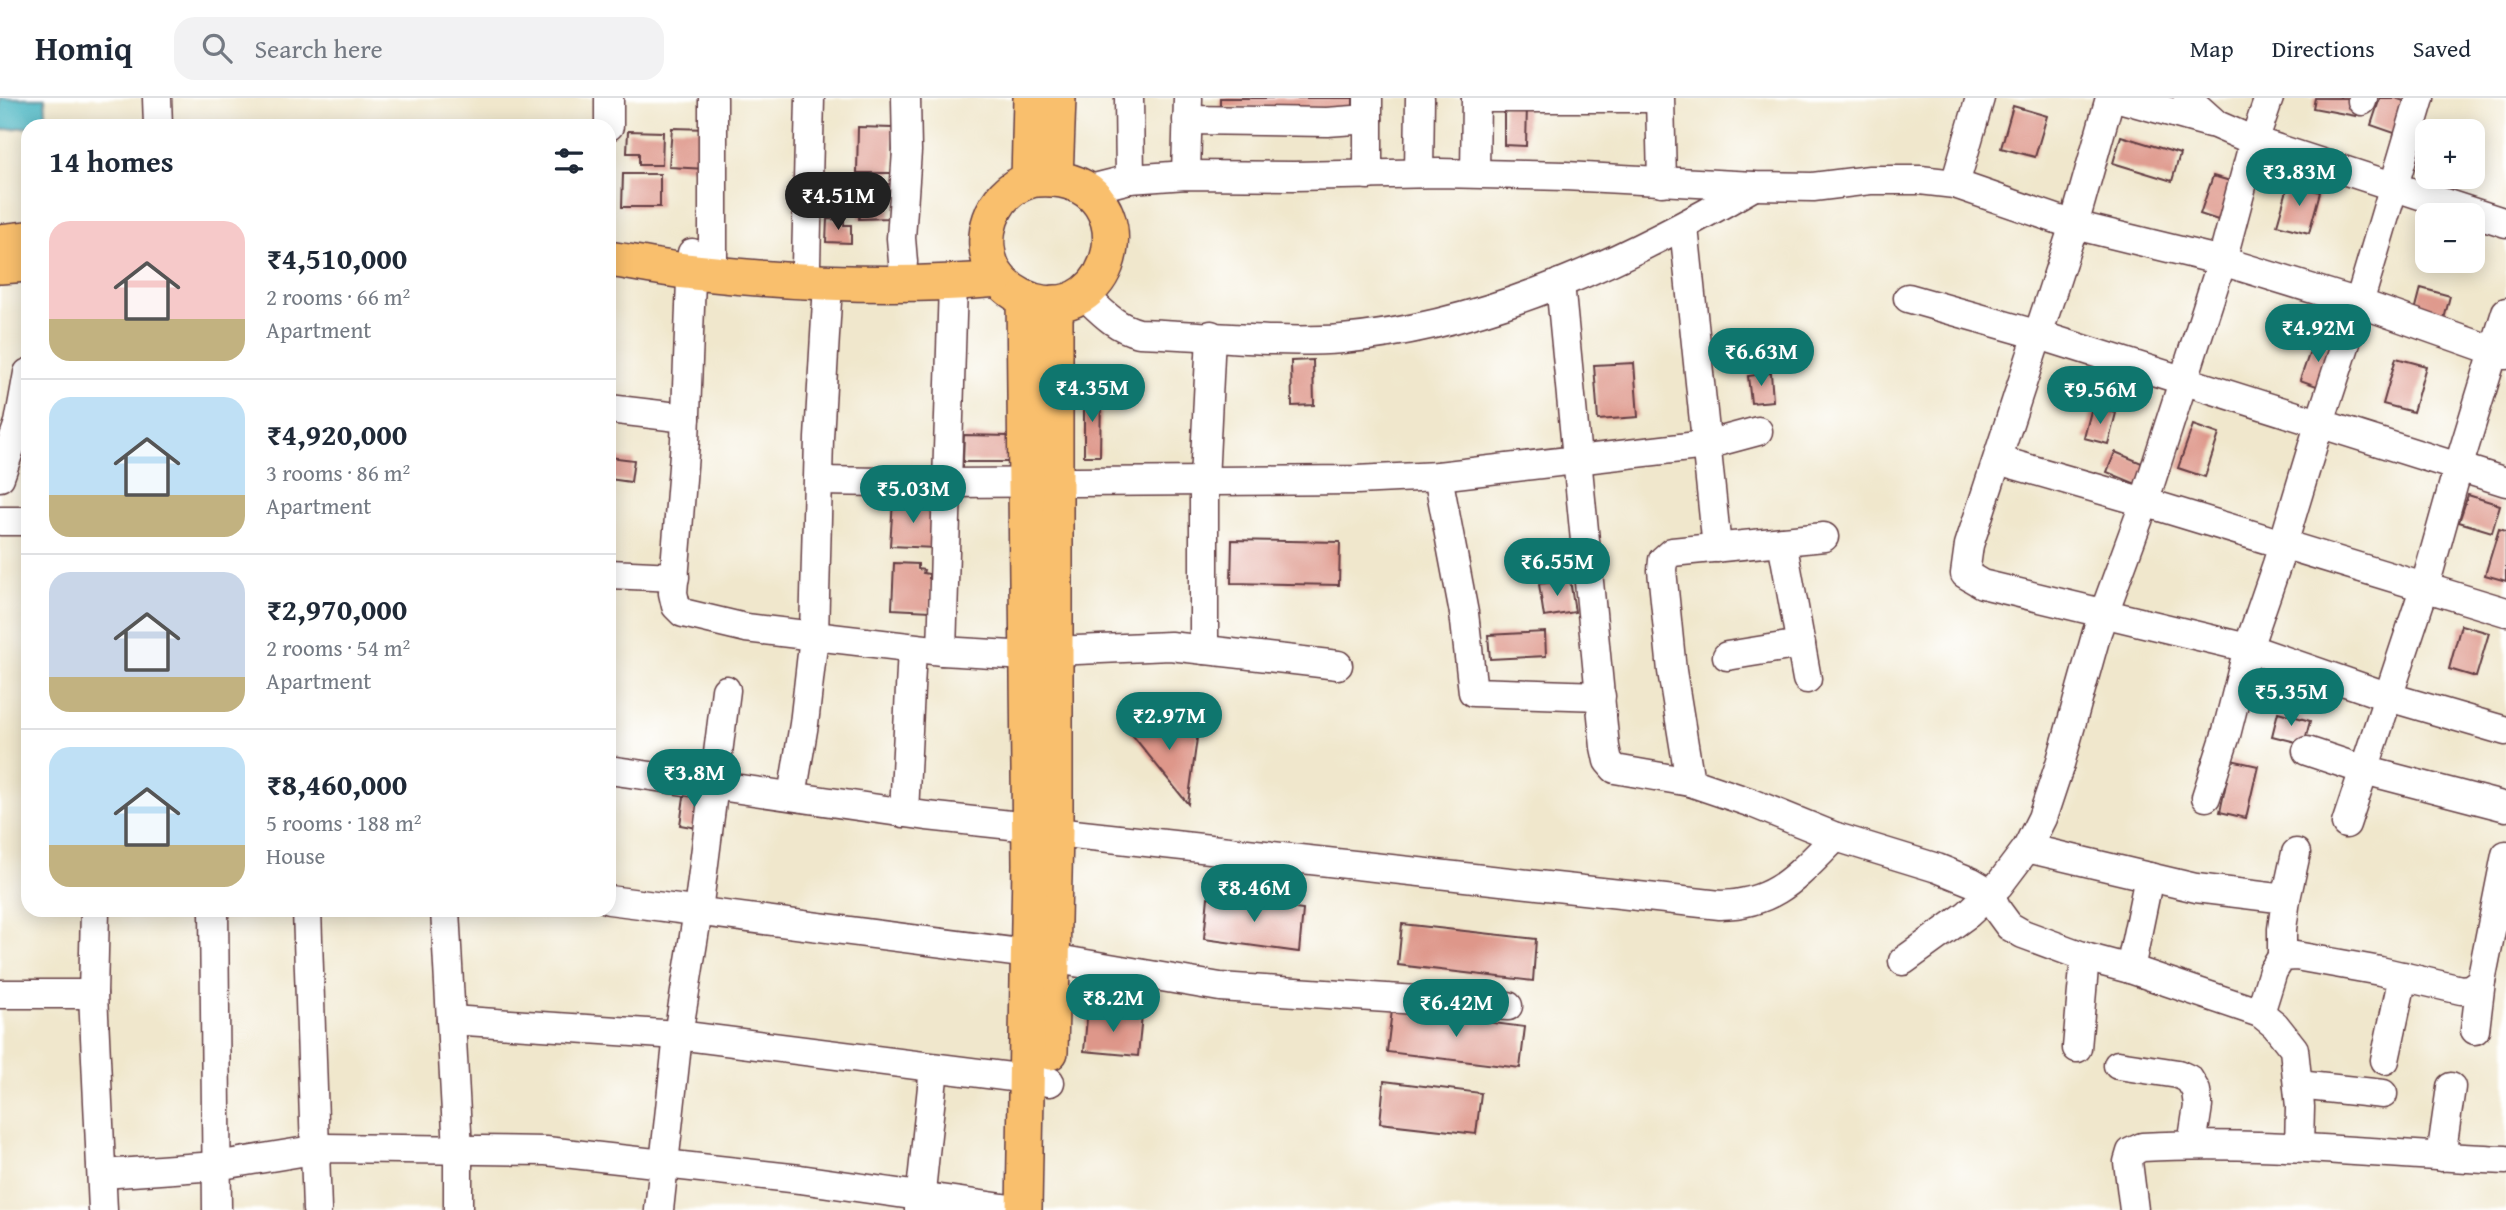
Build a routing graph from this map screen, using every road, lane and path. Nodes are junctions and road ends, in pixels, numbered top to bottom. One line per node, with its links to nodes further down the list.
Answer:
1 (157, 98): 21 (street)
2 (609, 98): 22 (street)
3 (713, 98): 42 (street)
4 (810, 98): 47 (street)
5 (906, 98): 44 (street)
6 (1031, 98): 31 (main road)
7 (1058, 98): 31 (main road)
8 (1129, 98): 29 (street)
9 (1420, 98): 25 (street)
10 (1476, 98): 11 (street); 26 (street)
11 (1648, 98)
12 (1660, 98): 30 (street)
13 (1980, 98): 32 (street)
14 (2110, 98): 36 (street)
15 (2119, 98): 23 (street)
16 (2187, 98): 23 (street)
17 (2269, 98): 24 (street)
18 (2420, 98): 33 (street)
19 (1188, 109): 20 (street); 28 (street)
20 (1368, 109): 27 (street)
21 (158, 119)
22 (609, 119)
23 (2217, 125): 24 (street)
24 (2254, 141): 33 (street); 43 (street)
25 (1419, 173): 26 (street); 27 (street)
26 (1475, 173): 30 (street)
27 (1368, 174): 28 (street)
28 (1186, 175): 29 (street)
29 (1130, 179): 31 (street)
30 (1662, 182): 34 (street)
31 (1057, 183): 50 (main road); 50 (main road)
32 (1955, 184): 34 (street); 36 (street)
33 (2395, 186): 35 (street); 52 (street)
34 (1754, 187): 37 (street)
35 (2506, 223)
36 (2074, 225): 43 (street); 55 (street)
37 (1684, 227): 49 (street); 63 (street)
38 (21, 240): 39 (main road)
39 (0, 242)
40 (616, 244): 42 (main road)
41 (616, 260): 42 (main road)
42 (699, 260): 47 (main road); 60 (street)
43 (2222, 261): 52 (street); 57 (street)
44 (903, 262): 47 (main road); 50 (main road)
45 (21, 264): 46 (main road)
46 (0, 266)
47 (817, 274): 48 (main road); 69 (street)
48 (953, 283): 50 (main road); 73 (street)
49 (1560, 284): 54 (street); 64 (street)
50 (1030, 286): 54 (street); 71 (main road)
51 (1908, 298): 55 (street)
52 (2359, 303): 56 (street); 61 (street)
53 (2506, 312): 56 (street)
54 (1211, 335): 70 (street)
55 (2039, 335): 57 (street); 65 (street)
56 (2500, 353): 66 (street)
57 (2183, 381): 61 (street); 74 (street)
58 (616, 410): 60 (street)
59 (21, 412): 68 (street)
60 (686, 418): 82 (street)
61 (2319, 425): 66 (street); 79 (street)
62 (1758, 431): 63 (street)
63 (1706, 445): 64 (street); 80 (street)
64 (1578, 460): 67 (street); 97 (street)
65 (1998, 460): 74 (street); 85 (street)
66 (2458, 468): 72 (street); 83 (street)
67 (1438, 475): 70 (street); 97 (street)
68 (0, 477)
69 (819, 481): 73 (street); 86 (street)
70 (1204, 481): 71 (street); 90 (street)
71 (1041, 482): 73 (street); 92 (main road)
72 (2506, 482)
73 (946, 483): 91 (street)
74 (2144, 502): 79 (street); 85 (street)
75 (0, 521): 76 (street)
76 (21, 521)
77 (1824, 537): 78 (street)
78 (1782, 541): 80 (street); 87 (street)
79 (2283, 544): 83 (street); 89 (street)
80 (1717, 548): 103 (street)
81 (616, 574): 82 (street)
82 (675, 577): 86 (street)
83 (2425, 586): 84 (street); 98 (street)
84 (2506, 612)
85 (2105, 613): 89 (street); 112 (street)
86 (814, 636): 88 (street); 105 (street)
87 (1801, 644): 93 (street); 95 (street)
88 (912, 648): 91 (street); 108 (street)
89 (2248, 648): 98 (street); 106 (street)
90 (1205, 650): 92 (street); 94 (street)
91 (942, 651): 92 (street)
92 (1041, 654): 110 (main road)
93 (1727, 656)
94 (1338, 665)
95 (1807, 679)
96 (726, 690): 104 (street)
97 (1601, 696): 103 (street)
98 (2389, 697): 99 (street); 101 (street)
99 (2506, 731)
100 (2307, 751): 101 (street)
101 (2364, 769): 107 (street); 109 (street)
102 (616, 771): 104 (street)
103 (1690, 782): 111 (street)
104 (715, 785): 105 (street); 119 (street)
105 (792, 796): 108 (street)
106 (2206, 797)
107 (2506, 807)
108 (904, 813): 110 (street)
109 (2346, 824)
110 (1042, 830): 111 (street); 124 (main road)
111 (1836, 837): 116 (street)
112 (2027, 848): 115 (street); 116 (street)
113 (2296, 853): 117 (street)
114 (2506, 855): 129 (street)
115 (2149, 877): 117 (street); 128 (street)
116 (1989, 892): 125 (street); 127 (street)
117 (2286, 899): 126 (street)
118 (616, 901): 119 (street)
119 (698, 911): 124 (street); 137 (street)
120 (95, 917): 132 (street)
121 (214, 917): 153 (street)
122 (307, 917): 148 (street)
123 (445, 917): 135 (street)
124 (1040, 957): 133 (street); 142 (main road)
125 (2085, 957): 128 (street); 138 (street)
126 (2282, 957): 130 (street); 134 (street)
127 (1903, 961)
128 (2130, 969): 134 (street)
129 (2490, 974): 130 (street); 136 (street)
130 (2403, 976): 139 (street)
131 (0, 994): 132 (street)
132 (93, 994): 154 (street)
133 (1508, 1006)
134 (2260, 1013): 143 (street)
135 (451, 1020): 137 (street); 149 (street)
136 (2475, 1030)
137 (678, 1035): 141 (street); 152 (street)
138 (2077, 1048)
139 (2385, 1060)
140 (2118, 1065): 146 (street)
141 (934, 1068): 142 (street); 155 (street)
142 (1038, 1080): 162 (main road); 163 (main road)
143 (2298, 1086): 145 (street); 147 (street)
144 (2451, 1087): 150 (street)
145 (2383, 1094)
146 (2192, 1145): 147 (street); 164 (street)
147 (2299, 1147): 150 (street)
148 (314, 1149): 149 (street); 153 (street); 158 (street)
149 (458, 1150): 152 (street); 159 (street)
150 (2441, 1157): 151 (street)
151 (2506, 1160)
152 (663, 1164): 155 (street); 160 (street)
153 (216, 1166): 154 (street); 157 (street)
154 (103, 1174): 156 (street)
155 (920, 1202): 161 (street)
156 (103, 1210)
157 (217, 1210)
158 (317, 1210)
159 (458, 1210)
160 (659, 1210)
161 (1017, 1210)
162 (1024, 1210)
163 (1048, 1210)
164 (2134, 1210)

